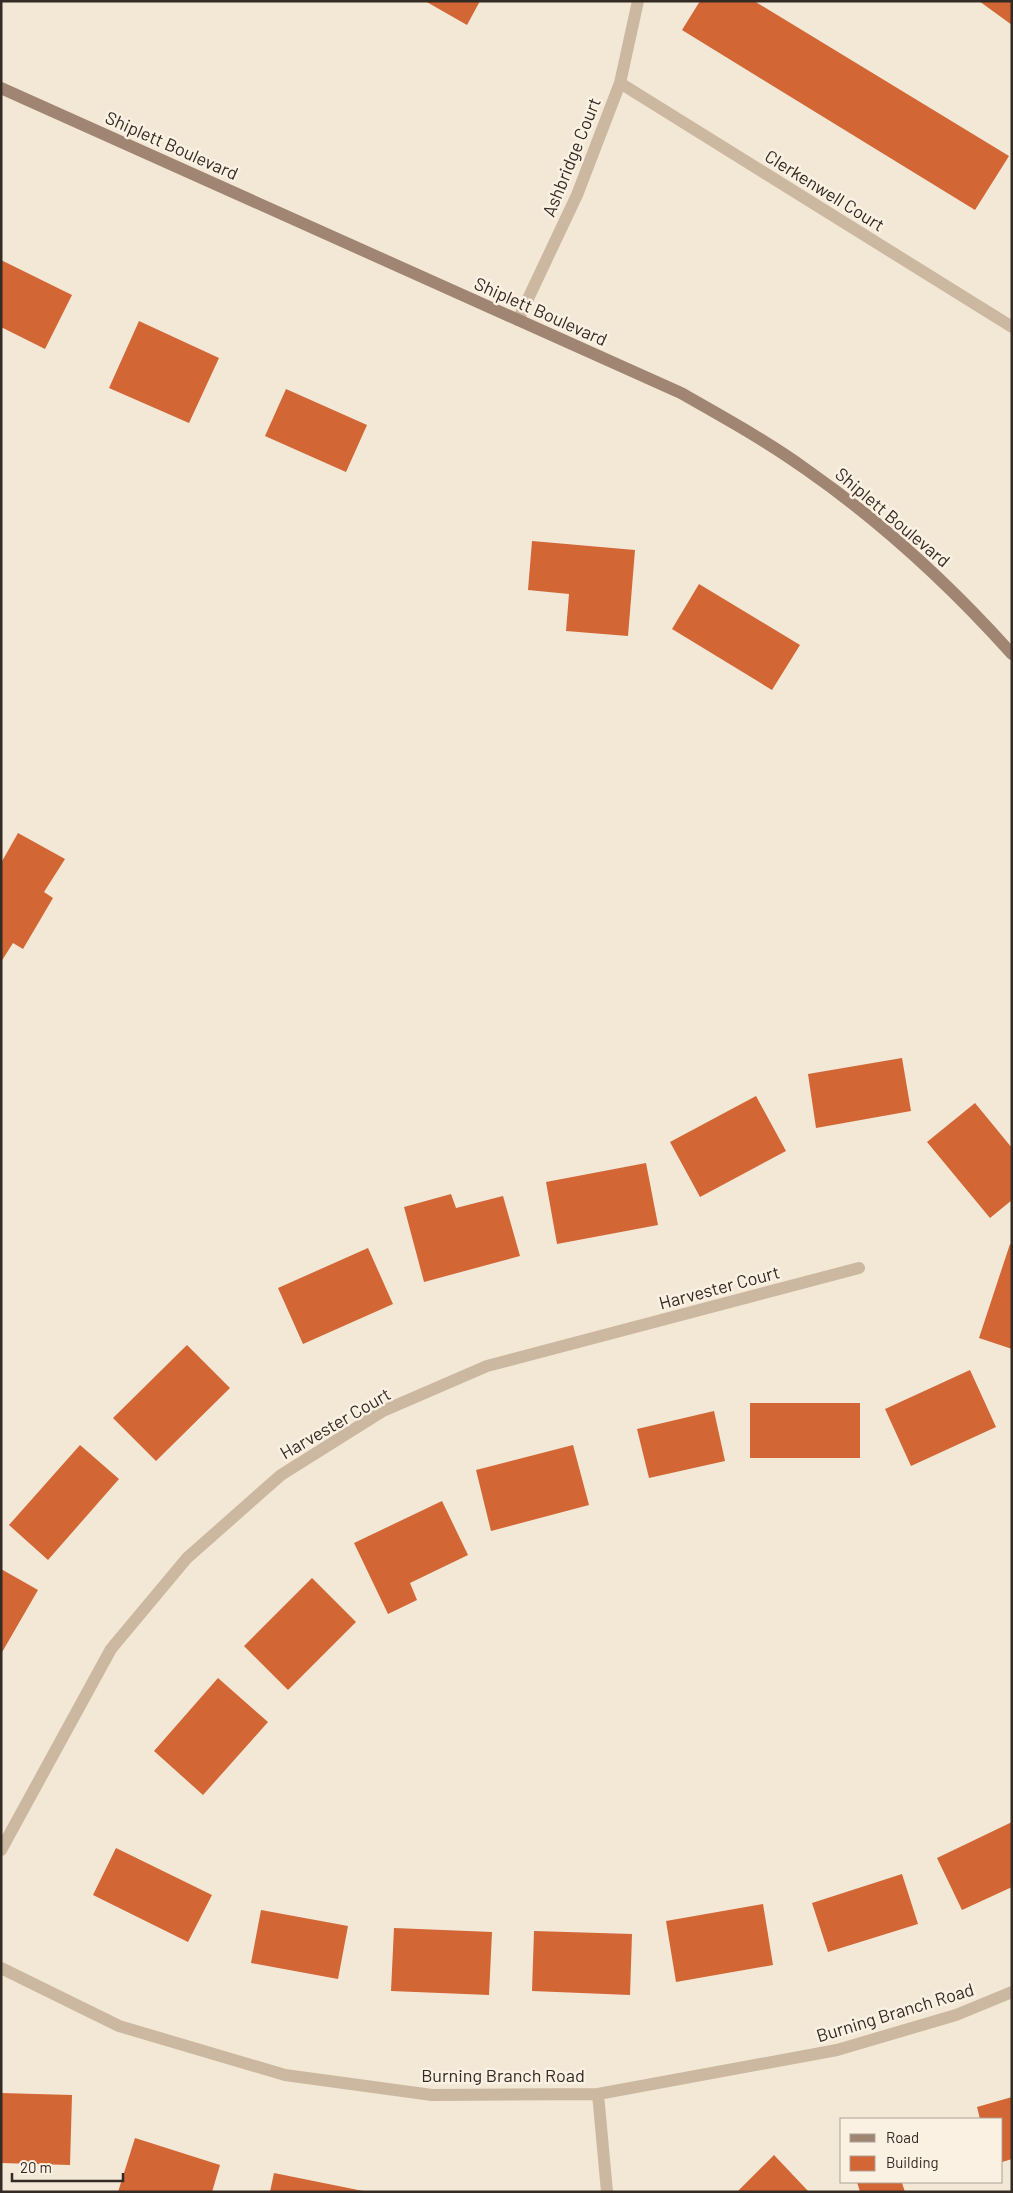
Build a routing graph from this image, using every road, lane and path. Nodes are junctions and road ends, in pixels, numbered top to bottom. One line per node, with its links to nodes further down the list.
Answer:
1 (638, 1): 2 (street, Ashbridge Court)
2 (620, 83): 4 (street, Ashbridge Court); 5 (street, Clerkenwell Court)
3 (1, 88): 4 (street, Shiplett Boulevard)
4 (518, 320): 6 (street, Shiplett Boulevard)
5 (1012, 327)
6 (1012, 654)
7 (859, 1268): 8 (street, Harvester Court)
8 (1, 1850)
9 (1, 1968): 11 (street, Burning Branch Road)
10 (1012, 1992): 11 (street, Burning Branch Road)
11 (598, 2094): 12 (street)
12 (607, 2192)

